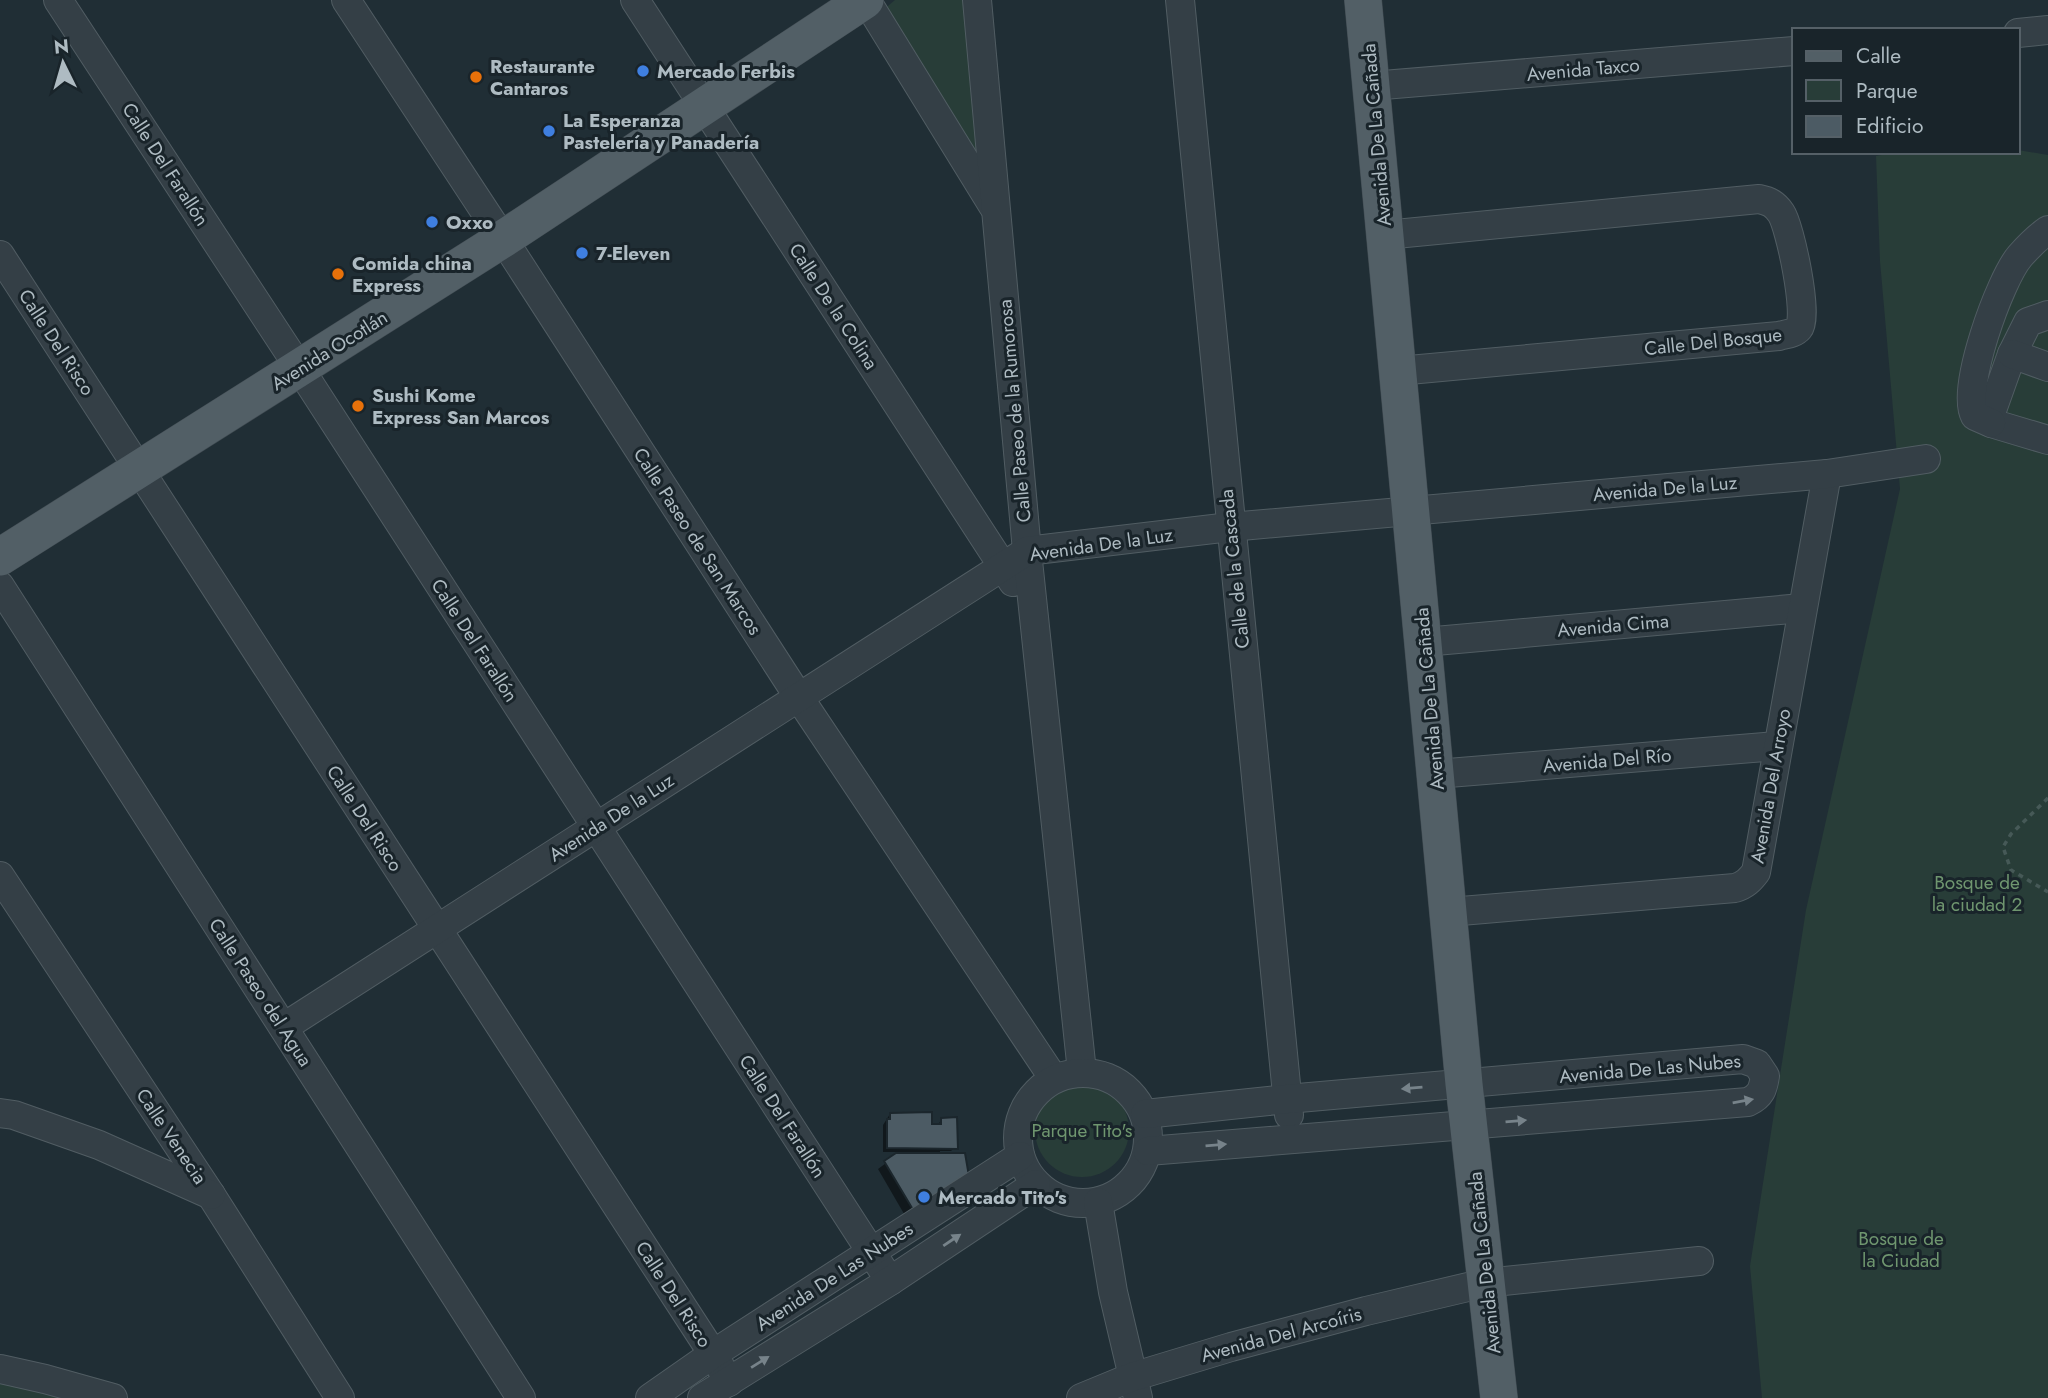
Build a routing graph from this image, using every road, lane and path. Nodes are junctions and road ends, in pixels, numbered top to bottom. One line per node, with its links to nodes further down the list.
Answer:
1 (58, 0): 21 (street, Calle Del Farallón)
2 (346, 0): 16 (street, Calle Paseo de San Marcos)
3 (635, 0): 12 (street, Calle De la Colina)
4 (865, 0): 12 (main road, Avenida Ocotlán); 13 (street)
5 (977, 0): 13 (street, Calle Paseo de la Rumorosa)
6 (1180, 0): 29 (street, Calle de la Cascada)
7 (1363, 0): 11 (main road, Avenida De La Cañada)
8 (2048, 30): 9 (street)
9 (2020, 33)
10 (1792, 51): 11 (street, Avenida Taxco)
11 (1371, 86): 15 (main road, Avenida De La Cañada)
12 (704, 106): 16 (main road, Avenida Ocotlán); 32 (street, Calle De la Colina)
13 (996, 211): 30 (street, Calle Paseo de la Rumorosa)
14 (2048, 230): 23 (street)
15 (1385, 235): 22 (main road, Avenida De La Cañada); 22 (street, Calle Del Bosque)
16 (503, 239): 21 (main road, Avenida Ocotlán); 37 (street, Calle Paseo de San Marcos)
17 (0, 255): 26 (street, Calle Del Risco)
18 (2048, 315): 19 (street)
19 (2012, 354): 20 (street); 23 (street)
20 (2048, 367)
21 (300, 369): 26 (main road, Avenida Ocotlán); 41 (street, Calle Del Farallón)
22 (1398, 371): 28 (main road, Avenida De La Cañada)
23 (1991, 423): 24 (street)
24 (2048, 440)
25 (1926, 459): 27 (street, Avenida De la Luz)
26 (141, 470): 31 (main road, Avenida Ocotlán); 45 (street, Calle Del Risco)
27 (1827, 474): 28 (street, Avenida De la Luz); 34 (street, Avenida Del Arroyo)
28 (1410, 511): 29 (street, Avenida De la Luz); 36 (main road, Avenida De La Cañada)
29 (1230, 527): 30 (street, Avenida De la Luz); 50 (street, Calle de la Cascada)
30 (1027, 551): 32 (street, Avenida De la Luz); 35 (street, Calle Paseo de la Rumorosa)
31 (0, 557)
32 (1003, 566): 35 (street, Calle De la Colina); 37 (street, Avenida De la Luz)
33 (0, 586): 46 (street, Calle Paseo del Agua)
34 (1802, 608): 36 (street, Avenida Cima); 38 (street, Avenida Del Arroyo)
35 (1033, 611): 47 (street, Calle Paseo de la Rumorosa)
36 (1424, 642): 39 (main road, Avenida De La Cañada)
37 (798, 696): 41 (street, Avenida De la Luz); 48 (street, Calle Paseo de San Marcos)
38 (1777, 746): 39 (street, Avenida Del Río); 44 (street, Avenida Del Arroyo)
39 (1436, 774): 44 (main road, Avenida De La Cañada)
40 (2048, 798): 43 (path)
41 (596, 826): 45 (street, Avenida De la Luz); 60 (street, Calle Del Farallón)
42 (0, 876): 58 (street, Calle Venecia)
43 (2048, 892)
44 (1450, 912): 49 (main road, Avenida De La Cañada)
45 (438, 930): 46 (street, Avenida De la Luz); 64 (street, Calle Del Risco)
46 (284, 1027): 70 (street, Calle Paseo del Agua)
47 (1083, 1072): 48 (street); 52 (street)
48 (1054, 1079): 56 (street)
49 (1464, 1084): 50 (street, Avenida De Las Nubes, one-way to 50); 53 (main road, Avenida De La Cañada); 53 (street, Avenida De Las Nubes, one-way to 49)
50 (1287, 1099): 52 (street, Avenida De Las Nubes); 54 (street, Calle de la Cascada)
51 (0, 1112): 58 (street)
52 (1145, 1114): 55 (street)
53 (1469, 1124): 54 (street, Avenida De Las Nubes); 63 (main road, Avenida De La Cañada)
54 (1292, 1139): 55 (street, Avenida De Las Nubes, one-way to 54)
55 (1148, 1150): 59 (street)
56 (1020, 1156): 57 (street); 60 (street, Avenida De Las Nubes)
57 (1036, 1184): 59 (street); 62 (street, Avenida De Las Nubes, one-way to 57)
58 (211, 1195): 69 (street, Calle Venecia)
59 (1098, 1202): 67 (street)
60 (871, 1251): 62 (street, Calle Del Farallón); 64 (street, Avenida De Las Nubes)
61 (1699, 1261): 63 (street, Avenida Del Arcoíris)
62 (890, 1281): 66 (street, Avenida De Las Nubes, one-way to 62)
63 (1486, 1283): 67 (street, Avenida Del Arcoíris); 74 (main road, Avenida De La Cañada)
64 (713, 1354): 66 (street, Calle Del Risco); 71 (street, Avenida De Las Nubes)
65 (0, 1369): 68 (street)
66 (729, 1382): 72 (street, Avenida De Las Nubes)
67 (1135, 1387): 73 (street, Avenida Del Arcoíris)
68 (113, 1398)
69 (340, 1398)
70 (521, 1398)
71 (650, 1398)
72 (702, 1398)
73 (1081, 1398)
74 (1499, 1398)

